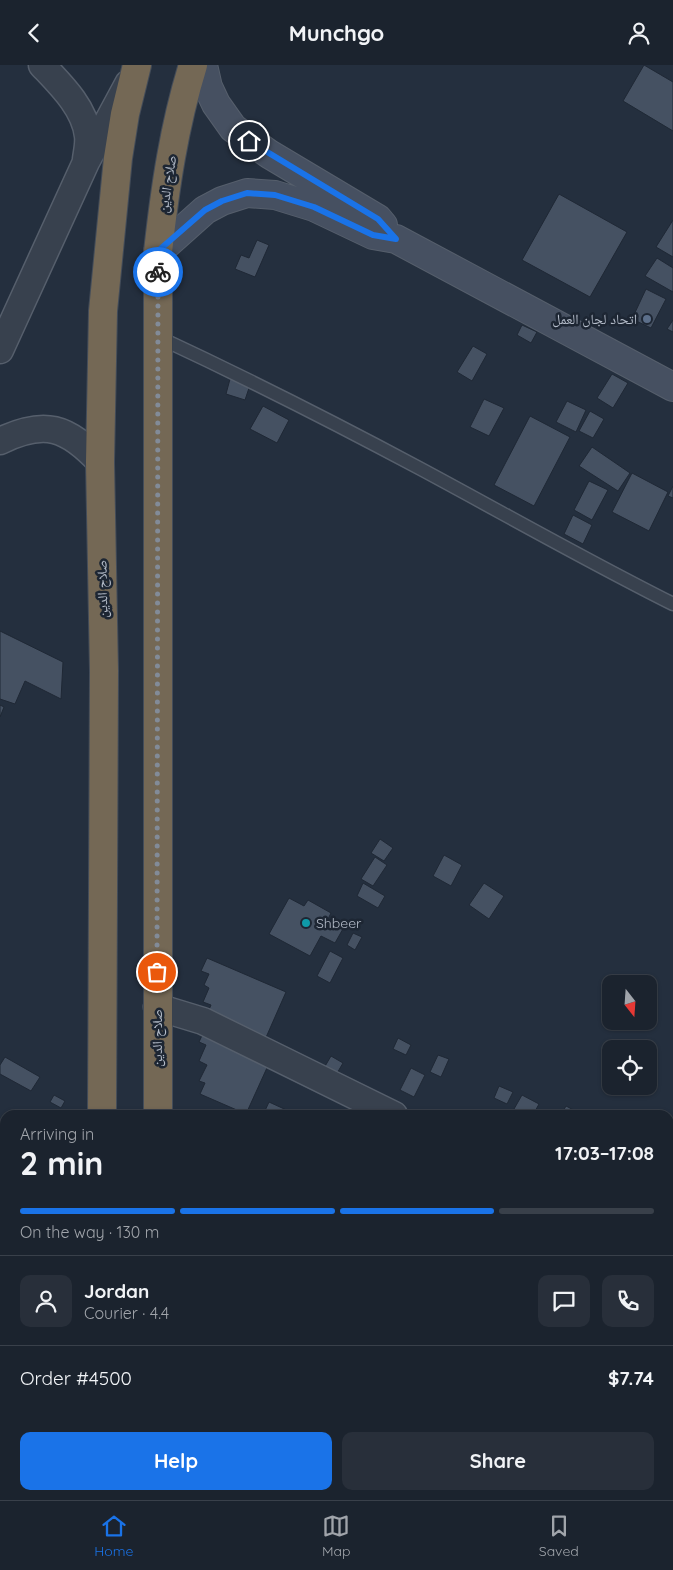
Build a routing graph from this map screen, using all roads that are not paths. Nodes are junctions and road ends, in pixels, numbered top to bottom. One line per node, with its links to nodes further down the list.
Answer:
1 (42, 65): 5 (street)
2 (193, 65): 7 (highway, صلاح الدين)
3 (203, 65): 6 (main road)
4 (137, 67): 5 (street); 12 (highway, صلاح الدين)
5 (86, 162): 9 (street)
6 (396, 239): 7 (main road); 10 (main road)
7 (158, 251): 8 (highway, صلاح الدين)
8 (158, 337): 13 (lane); 14 (highway, صلاح الدين)
9 (0, 350)
10 (673, 387)
11 (0, 441): 12 (street)
12 (100, 462): 15 (highway, صلاح الدين)
13 (673, 603)
14 (157, 1007): 16 (highway, صلاح الدين); 17 (street)
15 (102, 1110)
16 (158, 1110)
17 (384, 1110)

